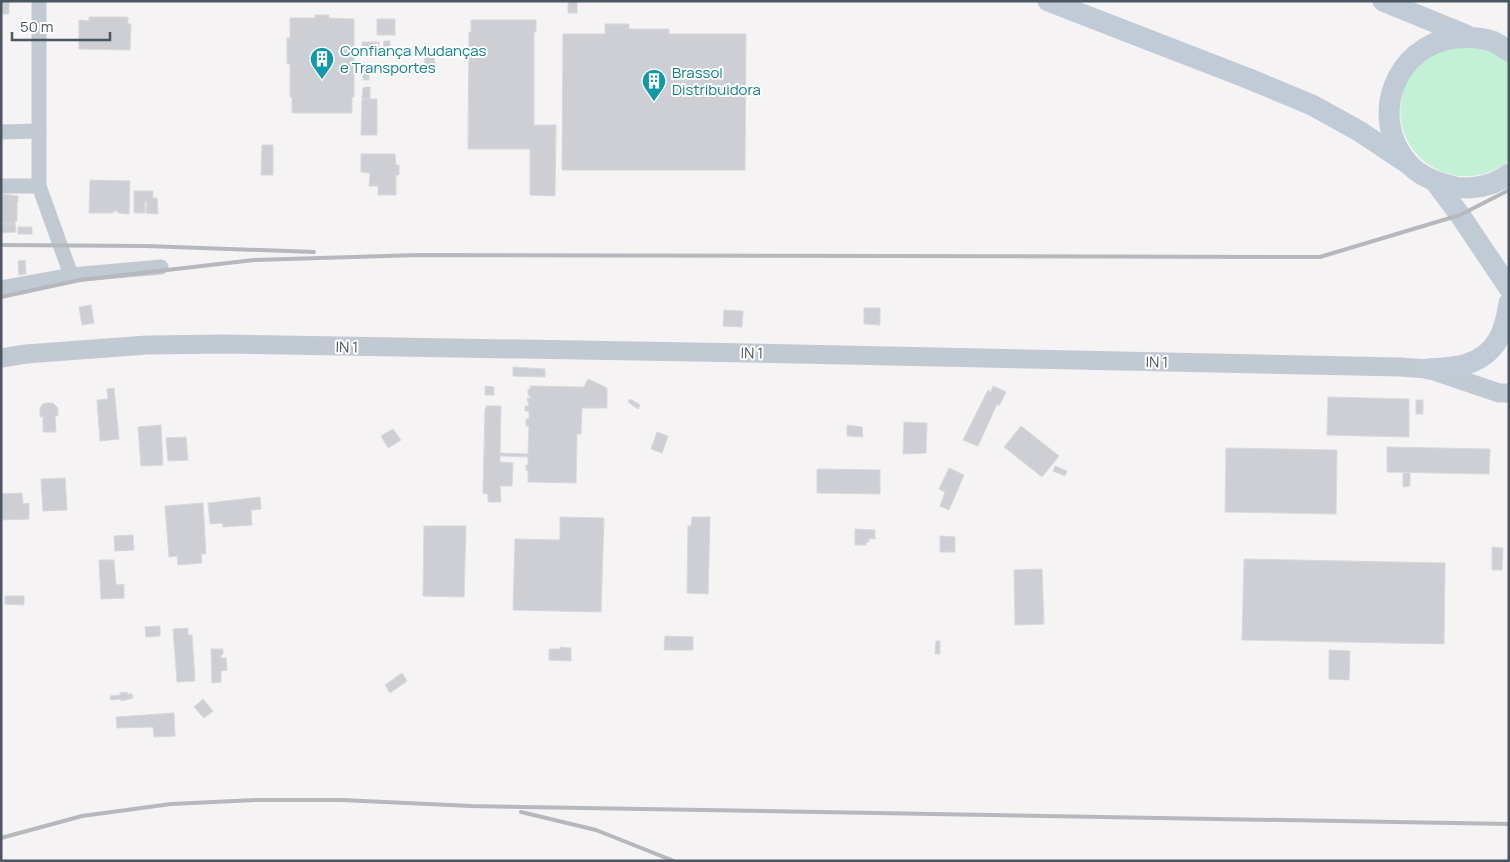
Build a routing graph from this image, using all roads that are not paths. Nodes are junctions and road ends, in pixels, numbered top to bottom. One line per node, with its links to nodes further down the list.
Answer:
1 (39, 1): 6 (street)
2 (1048, 1): 8 (main road)
3 (1383, 1): 4 (main road)
4 (1468, 36): 5 (main road); 8 (main road)
5 (1509, 51)
6 (39, 131): 7 (street); 12 (street)
7 (1, 132)
8 (1407, 163): 10 (main road)
9 (1509, 174): 10 (main road)
10 (1436, 183): 16 (main road)
11 (1, 186): 12 (street)
12 (39, 186): 14 (street)
13 (161, 267): 14 (street)
14 (71, 275): 15 (street)
15 (1, 288)
16 (1509, 288)
17 (1509, 303): 19 (main road)
18 (1, 358): 19 (street, IN 1)
19 (1428, 369): 20 (street, IN 1)
20 (1505, 396)

